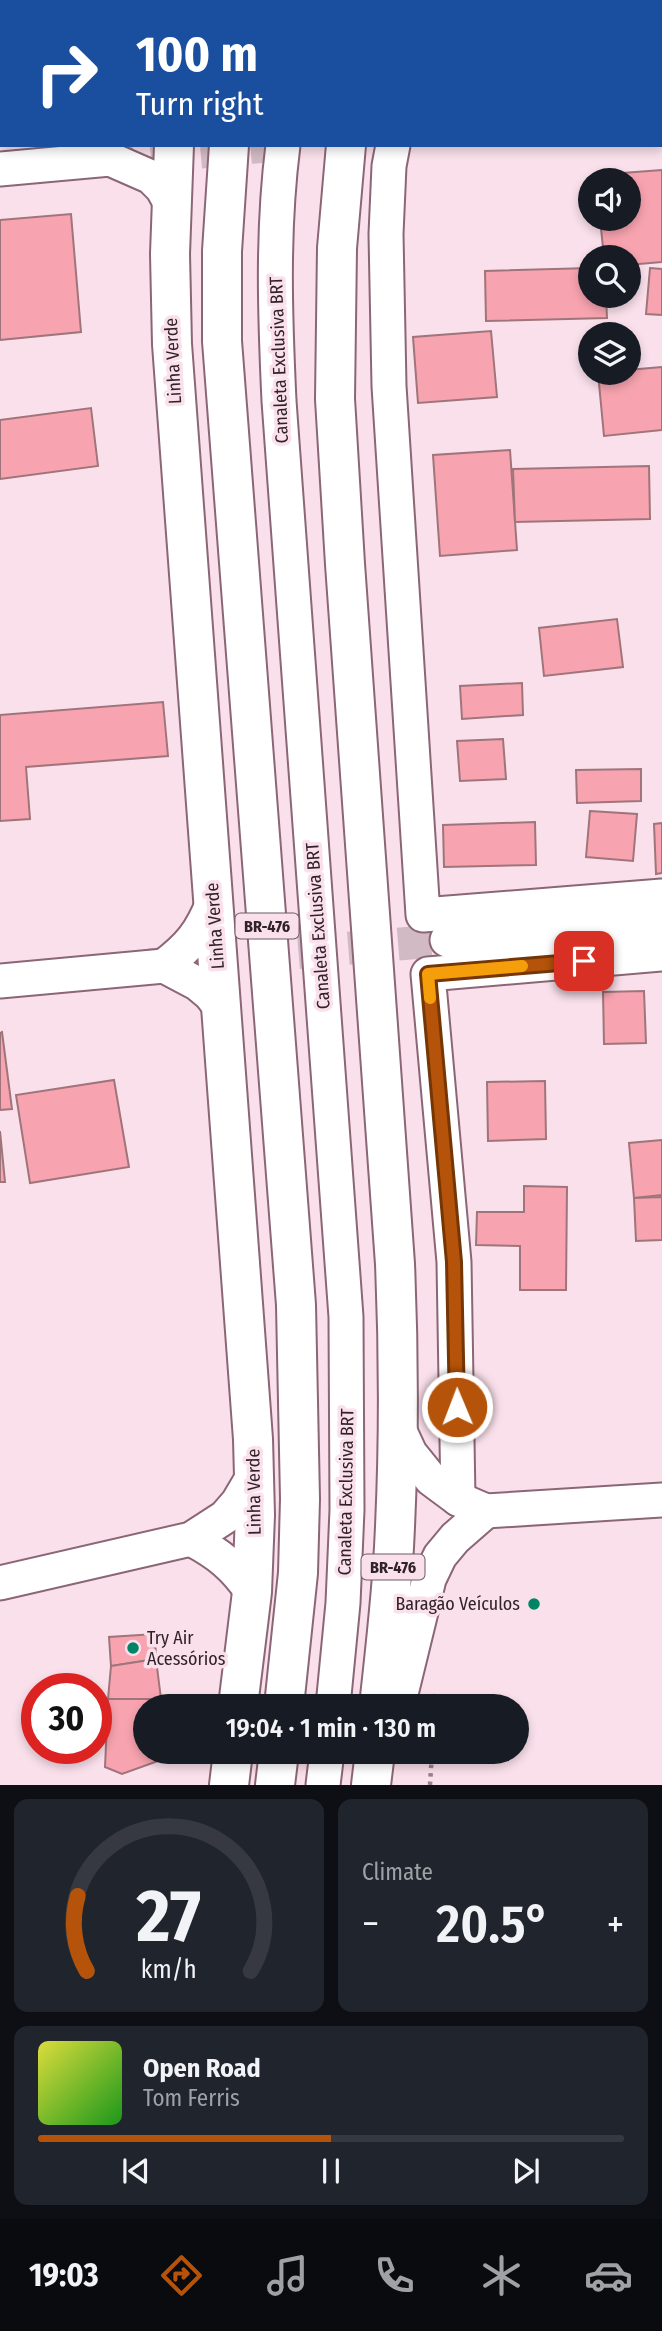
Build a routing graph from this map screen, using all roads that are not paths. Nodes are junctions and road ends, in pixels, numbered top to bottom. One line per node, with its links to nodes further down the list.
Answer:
1 (174, 147): 9 (main road, Linha Verde)
2 (229, 147): 26 (main road, BR-476)
3 (284, 147): 27 (street, Canaleta Exclusiva BRT)
4 (346, 147): 18 (main road, BR-476)
5 (413, 147): 7 (street)
6 (121, 152): 8 (street); 9 (street)
7 (391, 156): 10 (street)
8 (0, 169)
9 (171, 204): 11 (main road, Linha Verde)
10 (662, 896)
11 (213, 902): 15 (street); 17 (main road, Linha Verde)
12 (662, 923): 13 (street)
13 (447, 940)
14 (662, 954): 21 (street)
15 (164, 966): 16 (street); 17 (street)
16 (0, 981)
17 (221, 1008): 19 (main road, Linha Verde)
18 (398, 1427): 21 (street); 28 (main road, BR-476)
19 (254, 1475): 22 (street); 24 (main road, Linha Verde)
20 (662, 1500): 21 (street)
21 (472, 1505): 29 (street)
22 (191, 1539): 23 (street); 24 (street)
23 (0, 1583)
24 (252, 1591): 25 (main road, Linha Verde)
25 (239, 1694)
26 (285, 1694)
27 (334, 1694)
28 (380, 1694)
29 (401, 1694)
30 (232, 1764): 33 (main road)
31 (278, 1764): 34 (main road)
32 (326, 1764): 35 (street)
33 (229, 1785)
34 (275, 1785)
35 (323, 1785)

